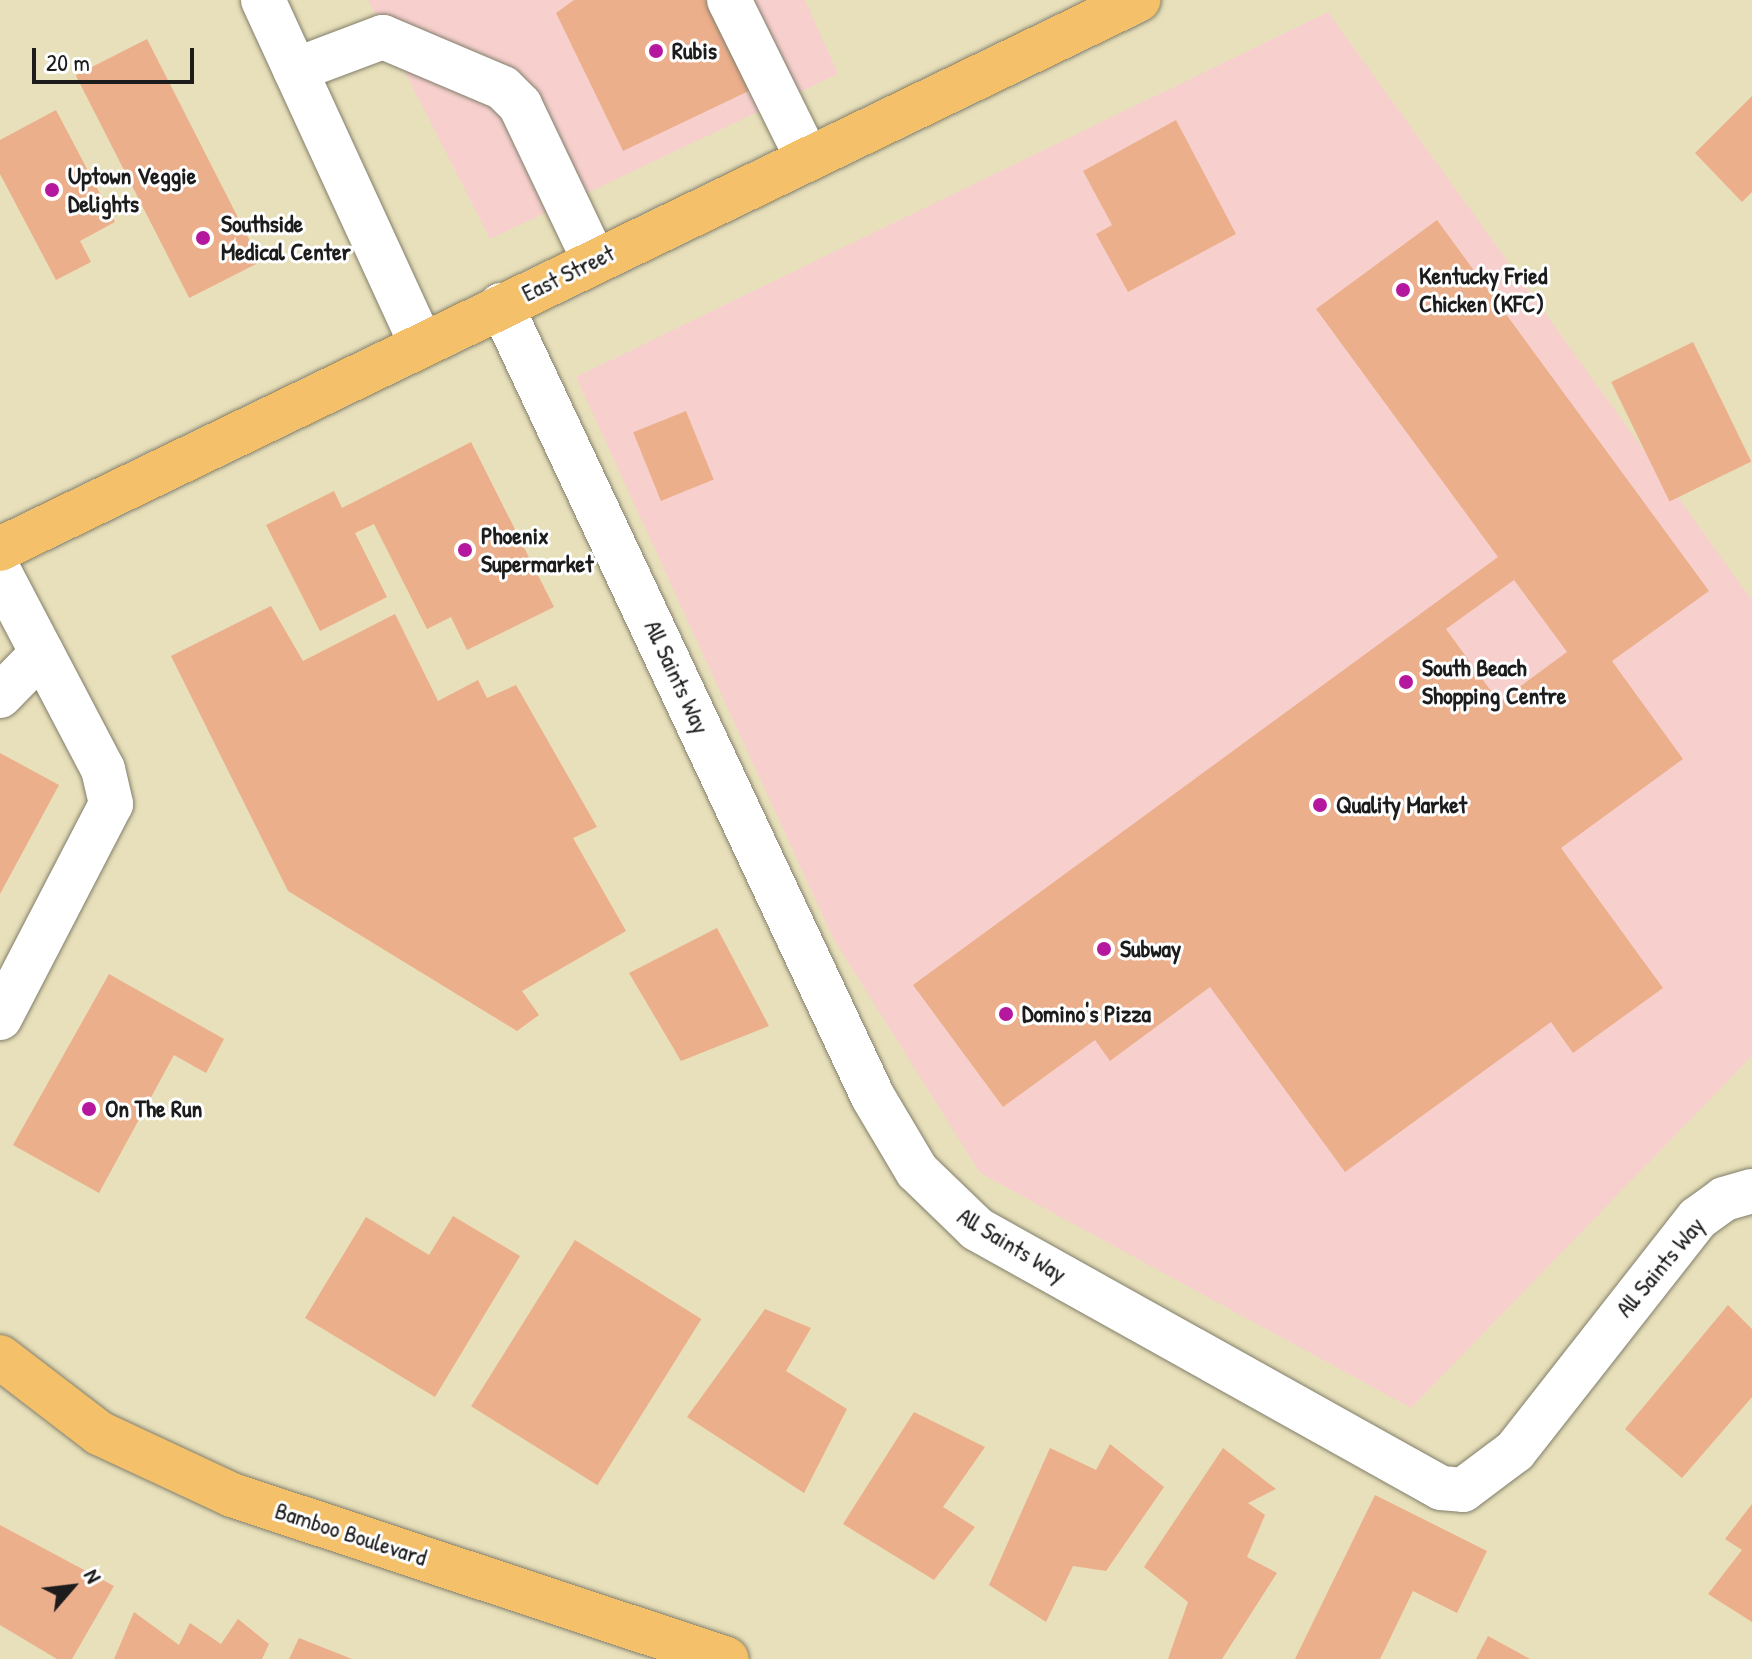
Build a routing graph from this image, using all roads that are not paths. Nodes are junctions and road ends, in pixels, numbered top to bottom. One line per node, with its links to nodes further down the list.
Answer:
1 (263, 0): 4 (street)
2 (729, 0): 5 (street)
3 (1138, 0): 5 (main road, East Street)
4 (295, 70): 6 (street); 8 (street)
5 (807, 158): 6 (main road, East Street)
6 (594, 260): 7 (main road, East Street)
7 (501, 305): 8 (main road, East Street); 14 (street, All Saints Way)
8 (422, 345): 9 (main road, East Street)
9 (0, 549)
10 (0, 573): 11 (street)
11 (42, 653): 12 (street); 13 (street)
12 (0, 696)
13 (0, 1018)
14 (1752, 1191)
15 (0, 1357): 16 (main road, Bamboo Boulevard)
16 (727, 1659)

